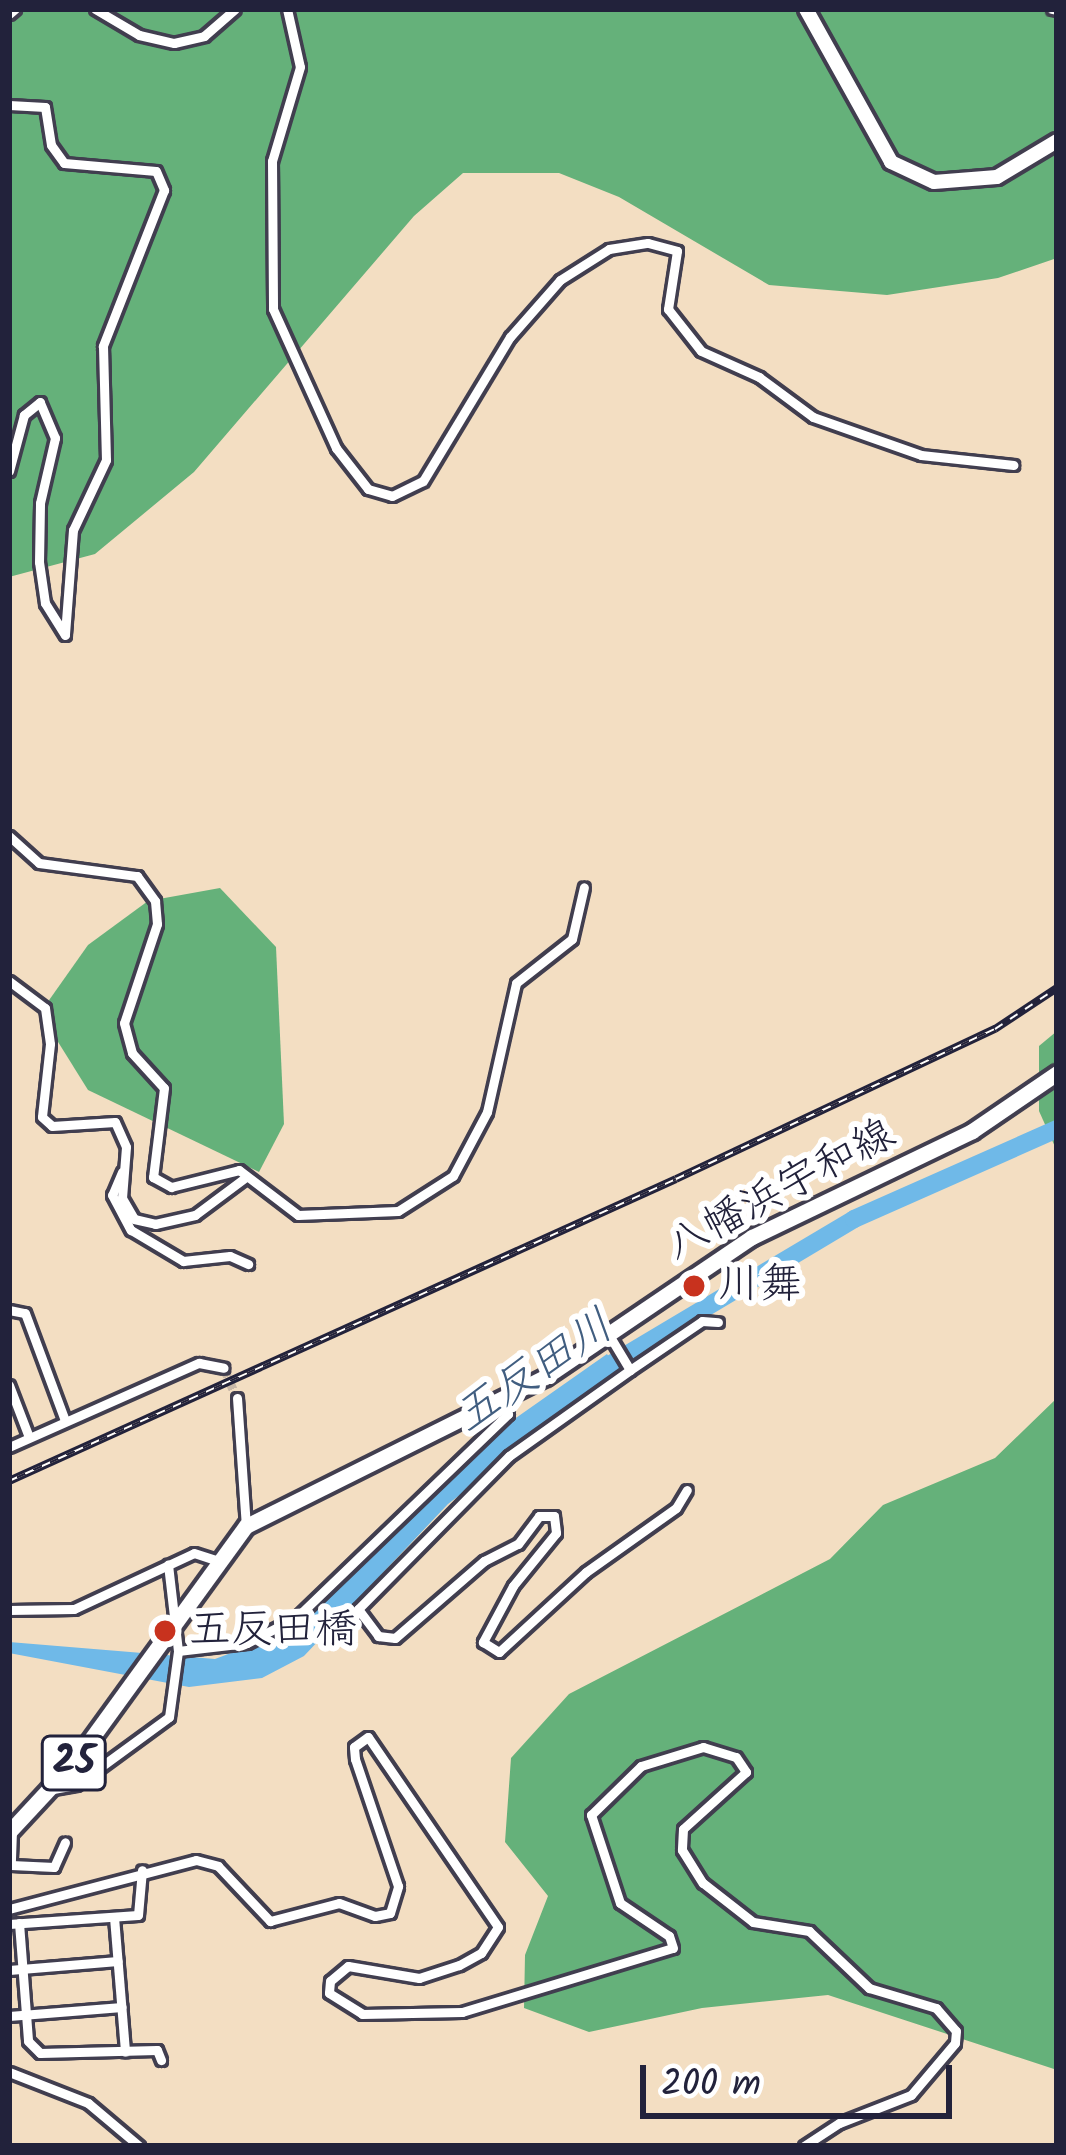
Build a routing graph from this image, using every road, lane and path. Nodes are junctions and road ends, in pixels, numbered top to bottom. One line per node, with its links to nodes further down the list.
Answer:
1 (94, 9): 2 (street)
2 (235, 9)
3 (287, 9): 7 (street)
4 (806, 9): 6 (street)
5 (9, 105): 8 (street)
6 (1057, 141)
7 (1013, 465)
8 (9, 472)
9 (9, 836): 14 (street)
10 (584, 886): 14 (street)
11 (9, 981): 13 (street)
12 (1057, 1073): 18 (main road, 八幡浜宇和線 / 25)
13 (124, 1167): 14 (street); 15 (street)
14 (246, 1177)
15 (248, 1264)
16 (9, 1310): 24 (street)
17 (718, 1322): 20 (street)
18 (612, 1339): 20 (street); 23 (main road, 八幡浜宇和線 / 25)
19 (224, 1368): 24 (street)
20 (629, 1368): 27 (street)
21 (9, 1385): 25 (street)
22 (237, 1399): 28 (street)
23 (501, 1400): 28 (main road, 八幡浜宇和線 / 25); 33 (street)
24 (64, 1418): 25 (street)
25 (29, 1437): 26 (street)
26 (9, 1447)
27 (687, 1490)
28 (246, 1526): 29 (main road, 八幡浜宇和線 / 25)
29 (216, 1560): 30 (street); 32 (main road, 八幡浜宇和線 / 25)
30 (169, 1565): 31 (street); 32 (street)
31 (9, 1610)
32 (176, 1616): 33 (street); 34 (main road, 八幡浜宇和線 / 25)
33 (177, 1653): 34 (street)
34 (53, 1789): 35 (main road, 八幡浜宇和線 / 25)
35 (10, 1831): 36 (street)
36 (65, 1842)
37 (142, 1870): 38 (street); 39 (street); 51 (street)
38 (9, 1909)
39 (114, 1917): 40 (street); 41 (street)
40 (14, 1923): 42 (street)
41 (118, 1961): 42 (street); 44 (street)
42 (22, 1969): 43 (street); 45 (street)
43 (9, 1970)
44 (122, 2007): 45 (street); 47 (street)
45 (27, 2015): 46 (street); 47 (street)
46 (9, 2016)
47 (125, 2052): 48 (street)
48 (161, 2060)
49 (9, 2071): 50 (street)
50 (139, 2146)
51 (804, 2146)

